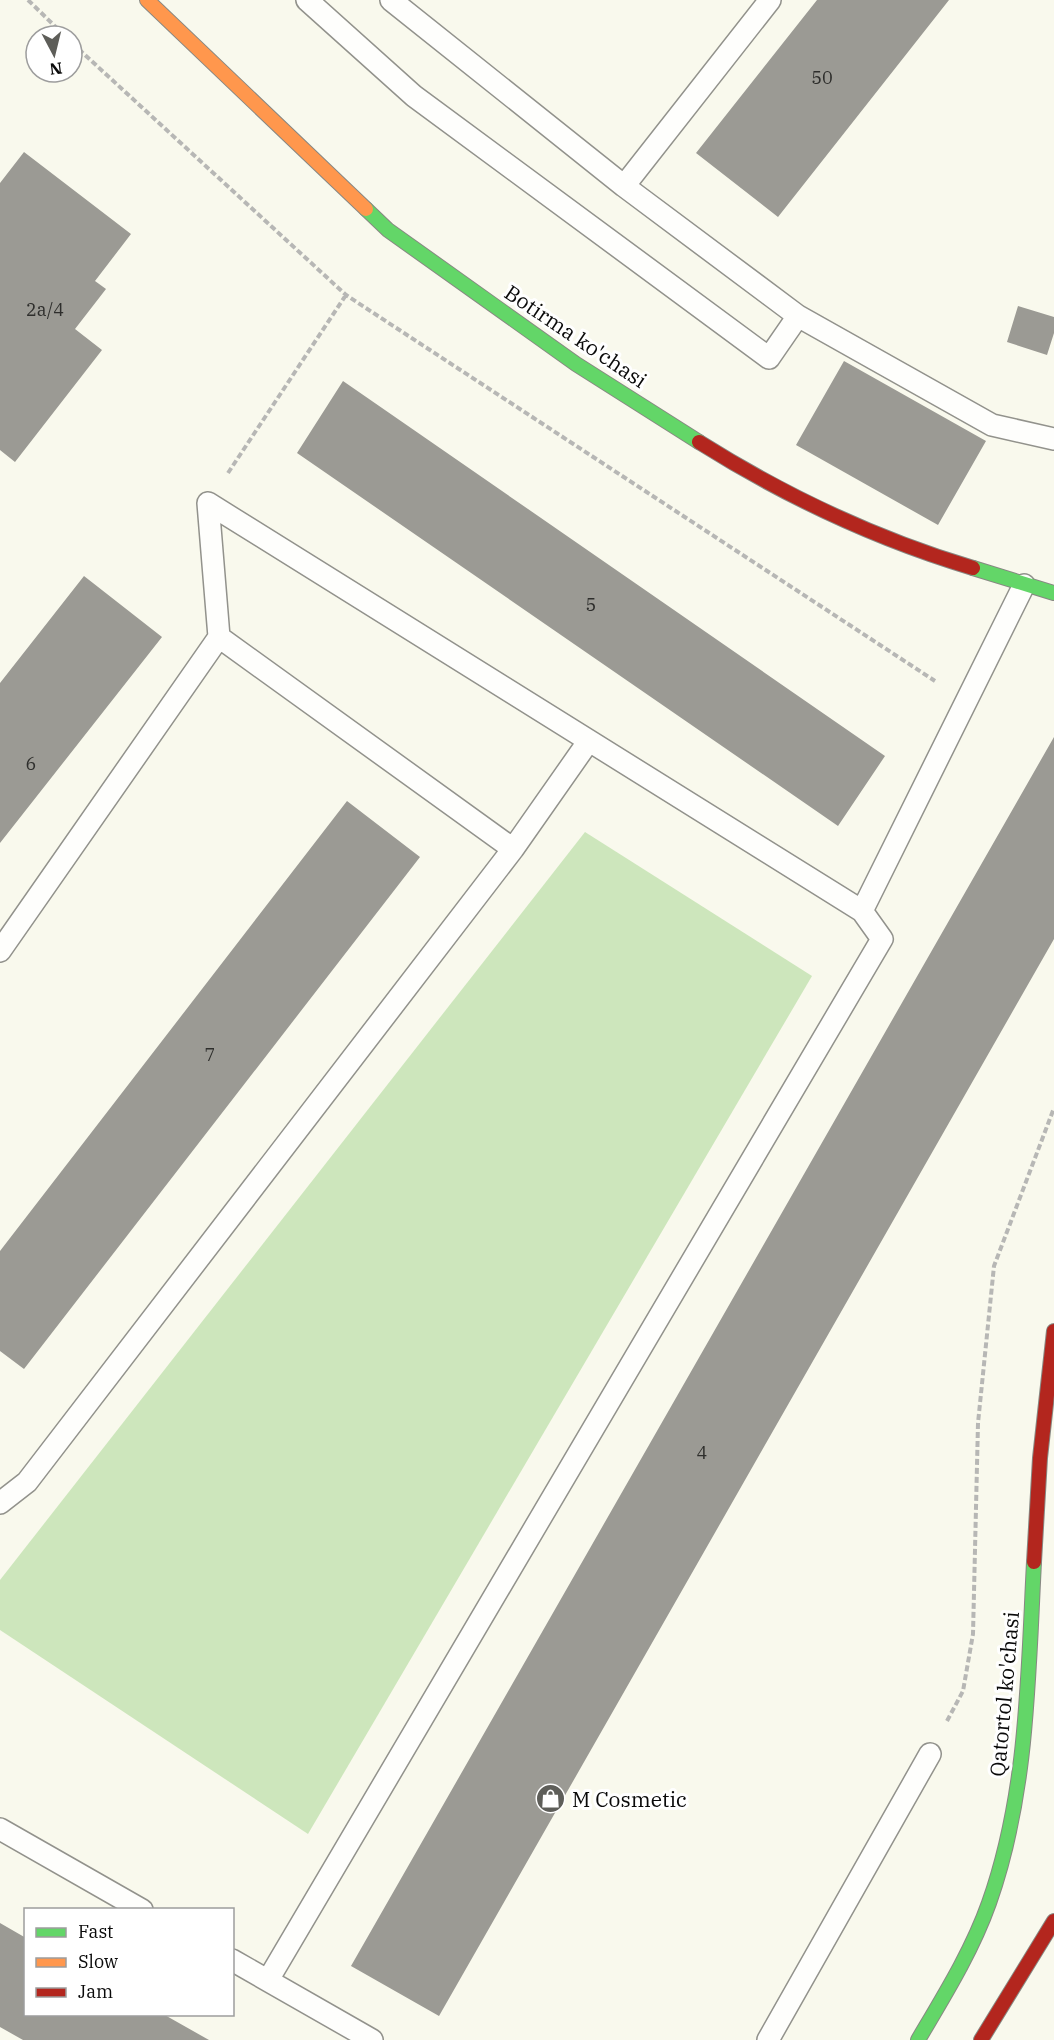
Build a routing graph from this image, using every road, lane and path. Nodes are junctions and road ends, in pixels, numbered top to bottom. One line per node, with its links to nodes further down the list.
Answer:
1 (28, 0): 6 (path)
2 (147, 0): 13 (street, Botirma ko'chasi)
3 (308, 0): 10 (lane)
4 (390, 0): 8 (lane)
5 (770, 0): 8 (lane)
6 (53, 24)
7 (84, 54): 9 (path)
8 (624, 186): 10 (lane)
9 (346, 295): 12 (path); 16 (path)
10 (798, 316): 11 (lane)
11 (1054, 439)
12 (208, 503): 15 (lane); 17 (lane)
13 (1024, 585): 14 (street, Botirma ko'chasi); 16 (lane)
14 (1054, 592)
15 (219, 637): 18 (lane); 20 (lane)
16 (966, 701): 19 (lane)
17 (588, 742): 18 (lane); 19 (lane)
18 (513, 849): 24 (lane)
19 (862, 910): 30 (lane)
20 (0, 951)
21 (1054, 1108): 25 (path)
22 (1054, 1331): 23 (street, Qatortol ko'chasi)
23 (1053, 1354): 33 (street, Qatortol ko'chasi)
24 (0, 1503)
25 (930, 1754): 32 (lane)
26 (0, 1829): 27 (lane)
27 (138, 1908)
28 (1054, 1921): 34 (street)
29 (234, 1961): 30 (lane)
30 (268, 1980): 31 (lane)
31 (372, 2040)
32 (768, 2040)
33 (918, 2040)
34 (981, 2040)

